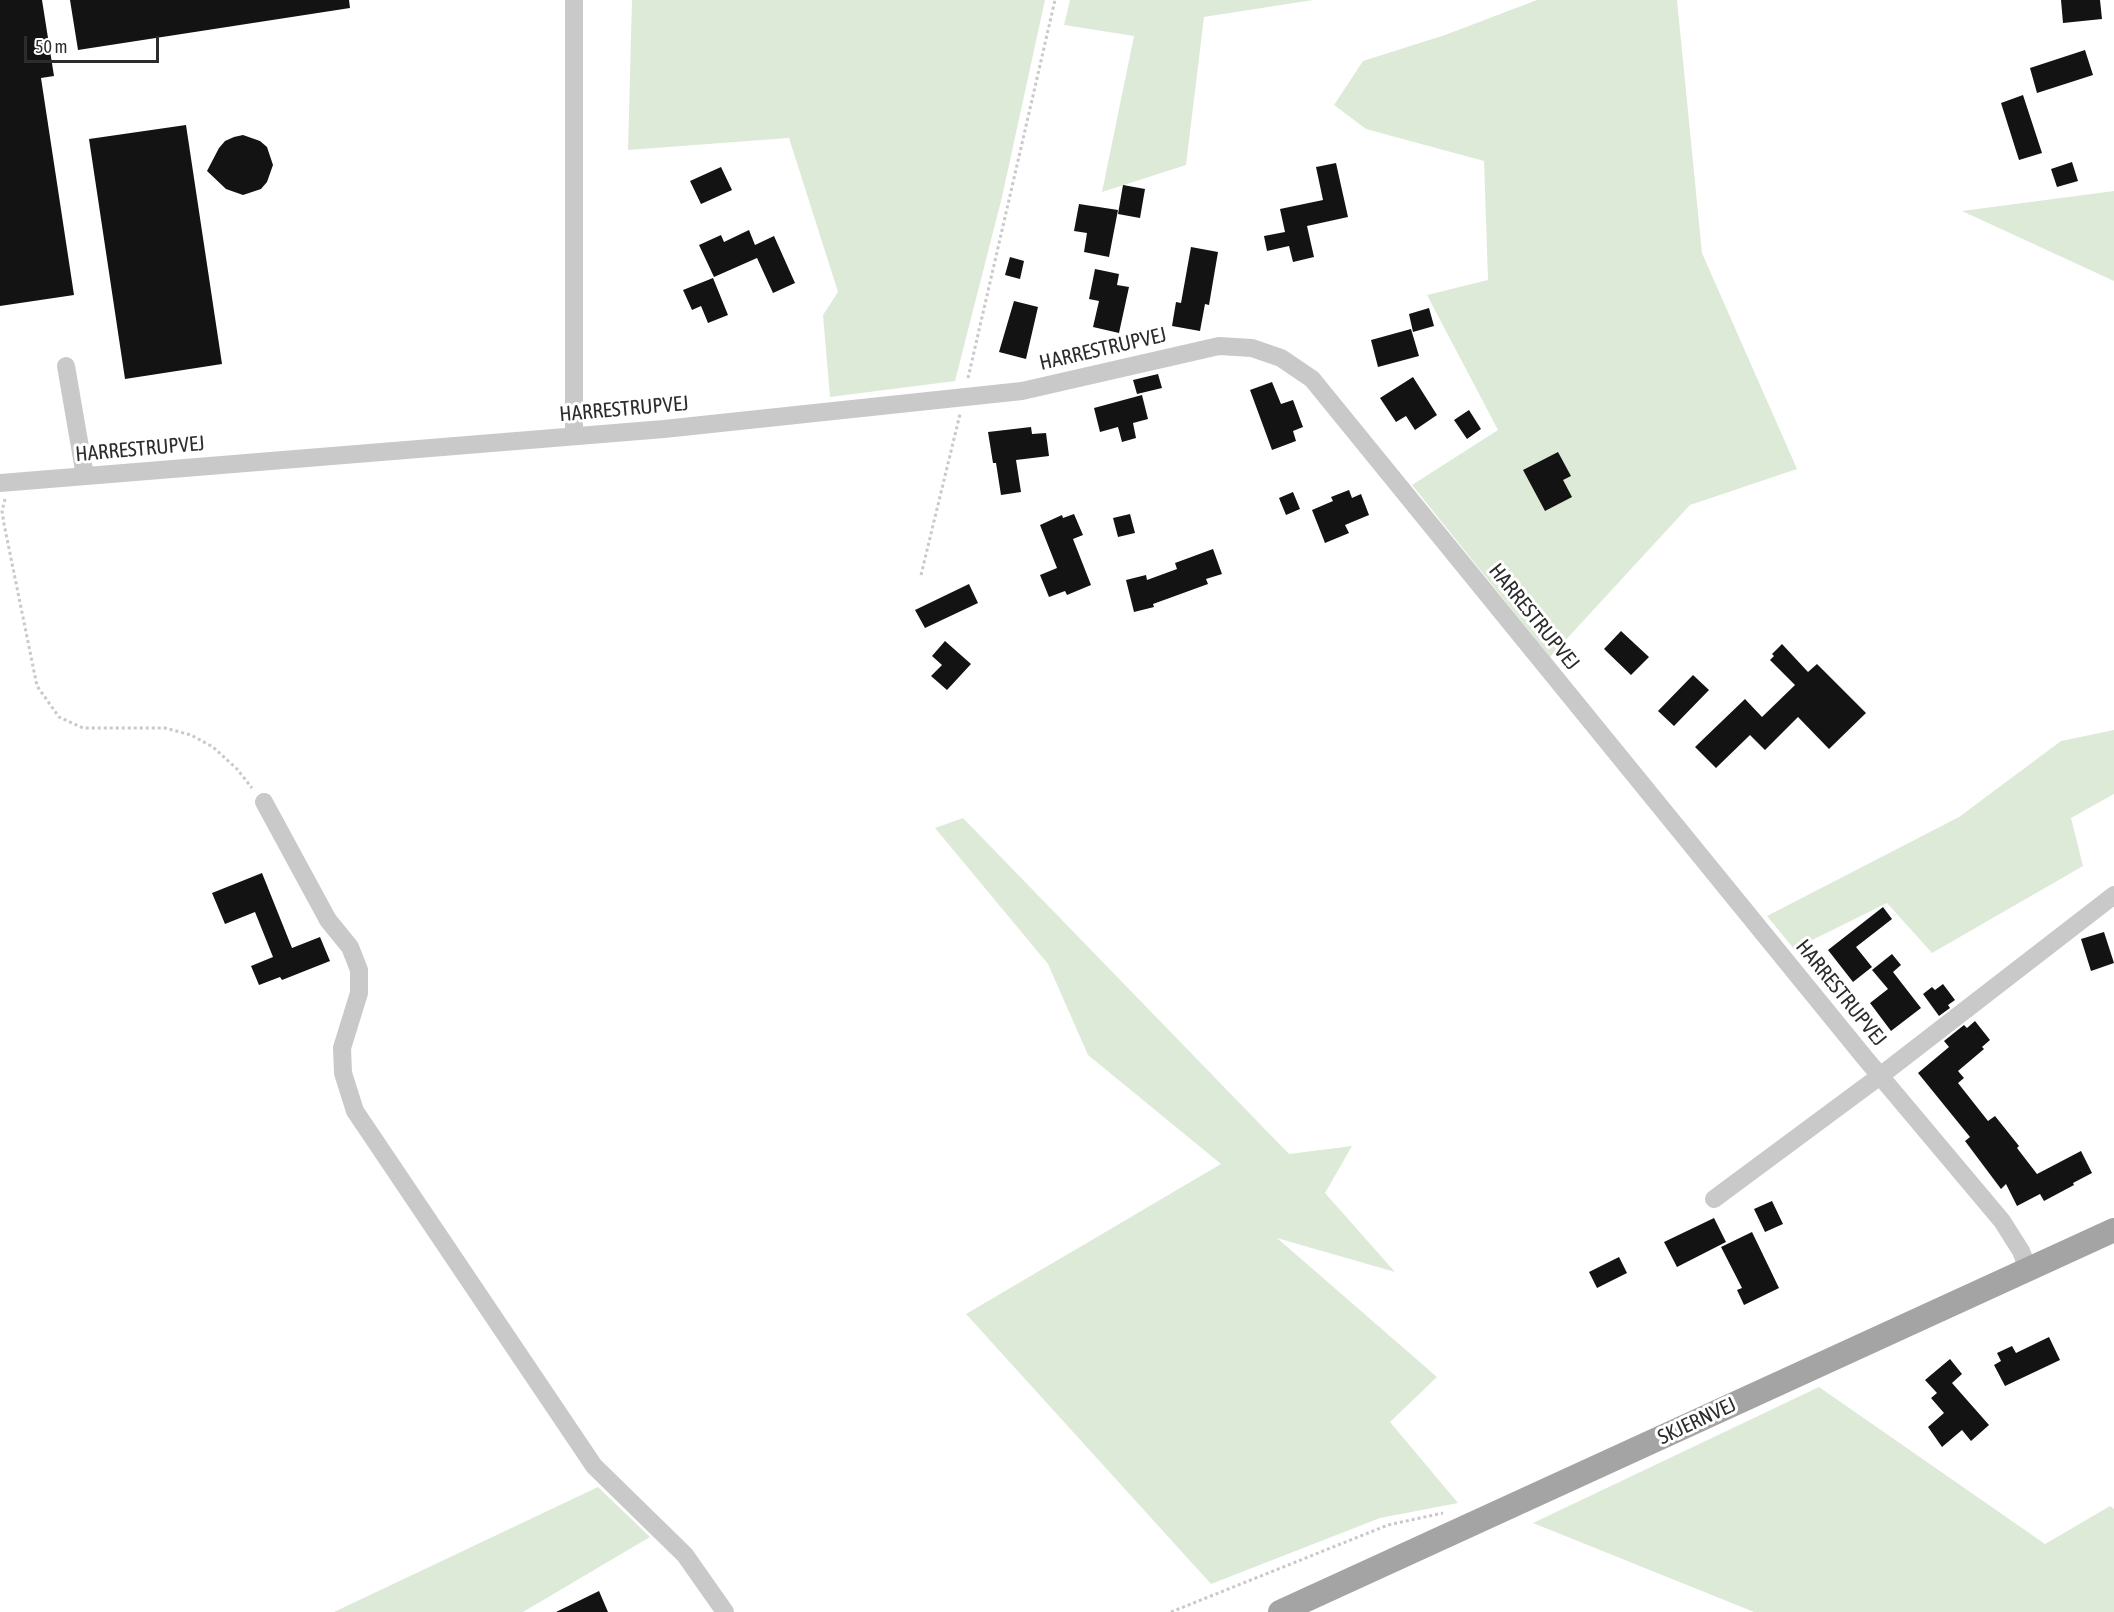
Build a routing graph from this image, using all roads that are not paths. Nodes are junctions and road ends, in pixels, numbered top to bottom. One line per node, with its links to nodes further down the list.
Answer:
1 (574, 0): 3 (street)
2 (66, 366): 4 (street)
3 (574, 436): 4 (street, HARRESTRUPVEJ); 8 (street, HARRESTRUPVEJ)
4 (86, 476): 5 (street, HARRESTRUPVEJ)
5 (4, 483)
6 (264, 802): 12 (street)
7 (2114, 895): 8 (street, HARRESTRUPVEJ)
8 (1880, 1076): 9 (street, HARRESTRUPVEJ); 11 (street, HARRESTRUPVEJ)
9 (1714, 1199)
10 (2114, 1230): 11 (main road, SKJERNVEJ)
11 (2028, 1269): 13 (main road, SKJERNVEJ)
12 (725, 1612)
13 (1280, 1612)

